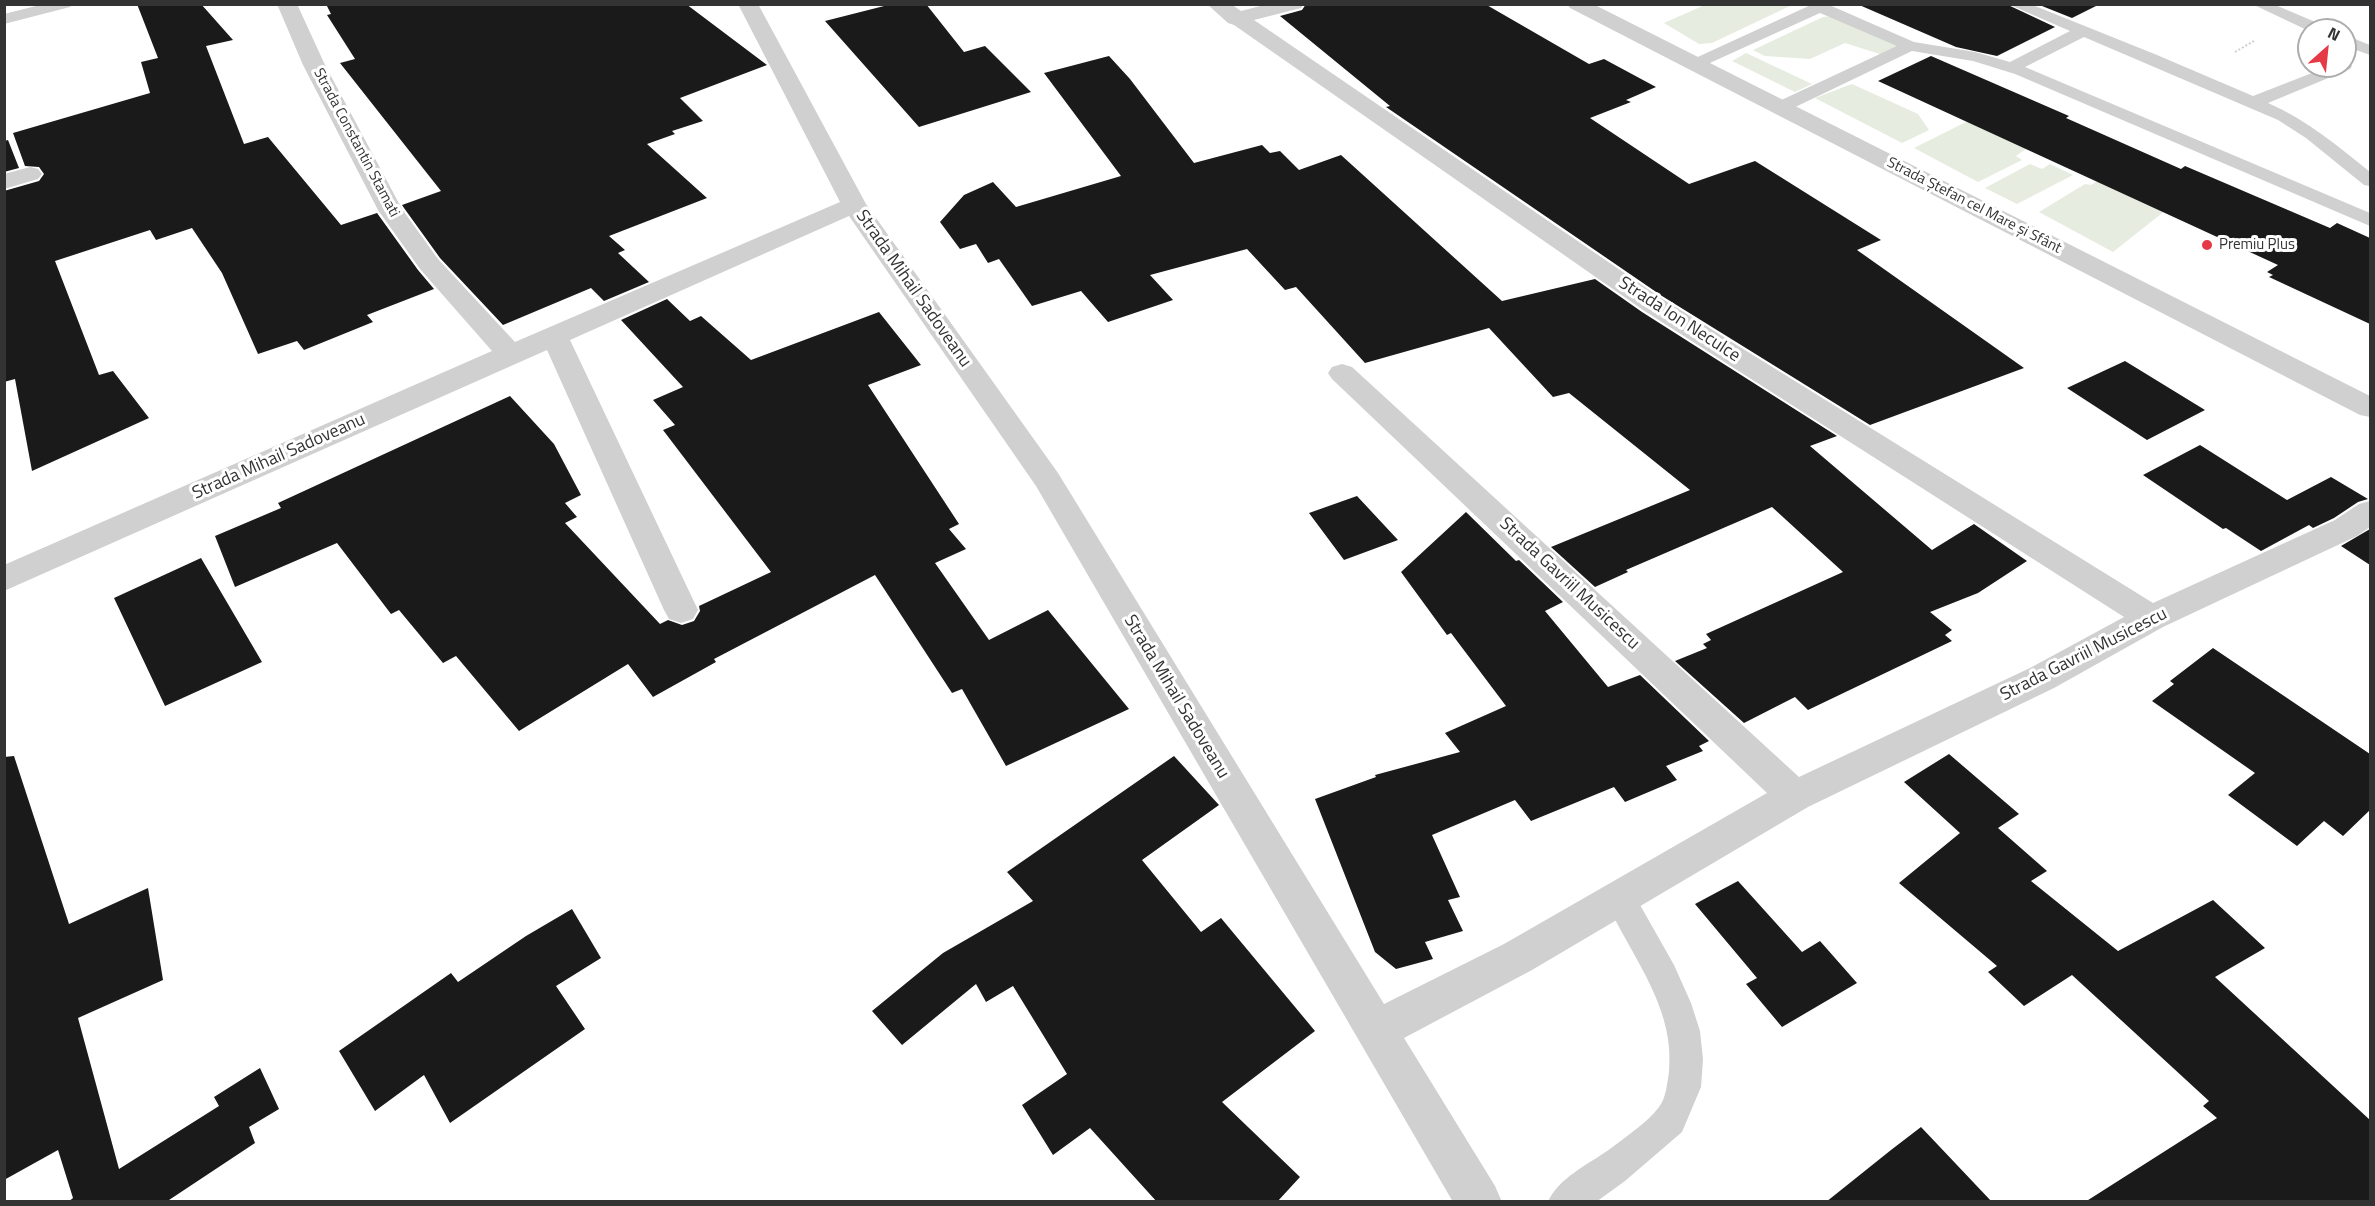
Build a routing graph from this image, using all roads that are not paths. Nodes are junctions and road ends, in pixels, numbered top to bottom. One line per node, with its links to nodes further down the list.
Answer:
1 (65, 4): 9 (lane)
2 (287, 4): 24 (street, Strada Constantin Stamati)
3 (748, 4): 21 (street, Strada Mihail Sadoveanu)
4 (1294, 4): 8 (street)
5 (1577, 4): 13 (street, Strada Ștefan cel Mare și Sfânt)
6 (2015, 4): 11 (lane)
7 (2259, 4): 10 (lane)
8 (1226, 12): 30 (street, Strada Ion Neculce)
9 (4, 19)
10 (2297, 20)
11 (2083, 31): 14 (lane); 16 (lane)
12 (1910, 46): 13 (lane); 14 (lane); 17 (lane)
13 (1695, 64): 17 (street, Strada Ștefan cel Mare și Sfânt)
14 (2011, 68): 22 (lane)
15 (2315, 78): 16 (lane)
16 (2254, 102): 19 (lane)
17 (1781, 107): 26 (street, Strada Ștefan cel Mare și Sfânt)
18 (30, 174): 20 (street)
19 (2370, 181)
20 (4, 182)
21 (854, 205): 23 (street, Strada Mihail Sadoveanu); 33 (street, Strada Mihail Sadoveanu)
22 (2370, 220)
23 (555, 337): 24 (street, Strada Mihail Sadoveanu); 29 (street)
24 (510, 354): 28 (street, Strada Mihail Sadoveanu)
25 (1342, 373): 31 (street, Strada Gavriil Musicescu)
26 (2370, 408)
27 (2370, 512): 30 (street, Strada Gavriil Musicescu)
28 (4, 579)
29 (681, 610)
30 (2151, 618): 31 (street, Strada Gavriil Musicescu)
31 (1795, 796): 32 (street, Strada Gavriil Musicescu)
32 (1620, 899): 33 (street, Strada Gavriil Musicescu); 35 (lane)
33 (1376, 1030): 34 (street, Strada Mihail Sadoveanu)
34 (1479, 1202)
35 (1566, 1202)

